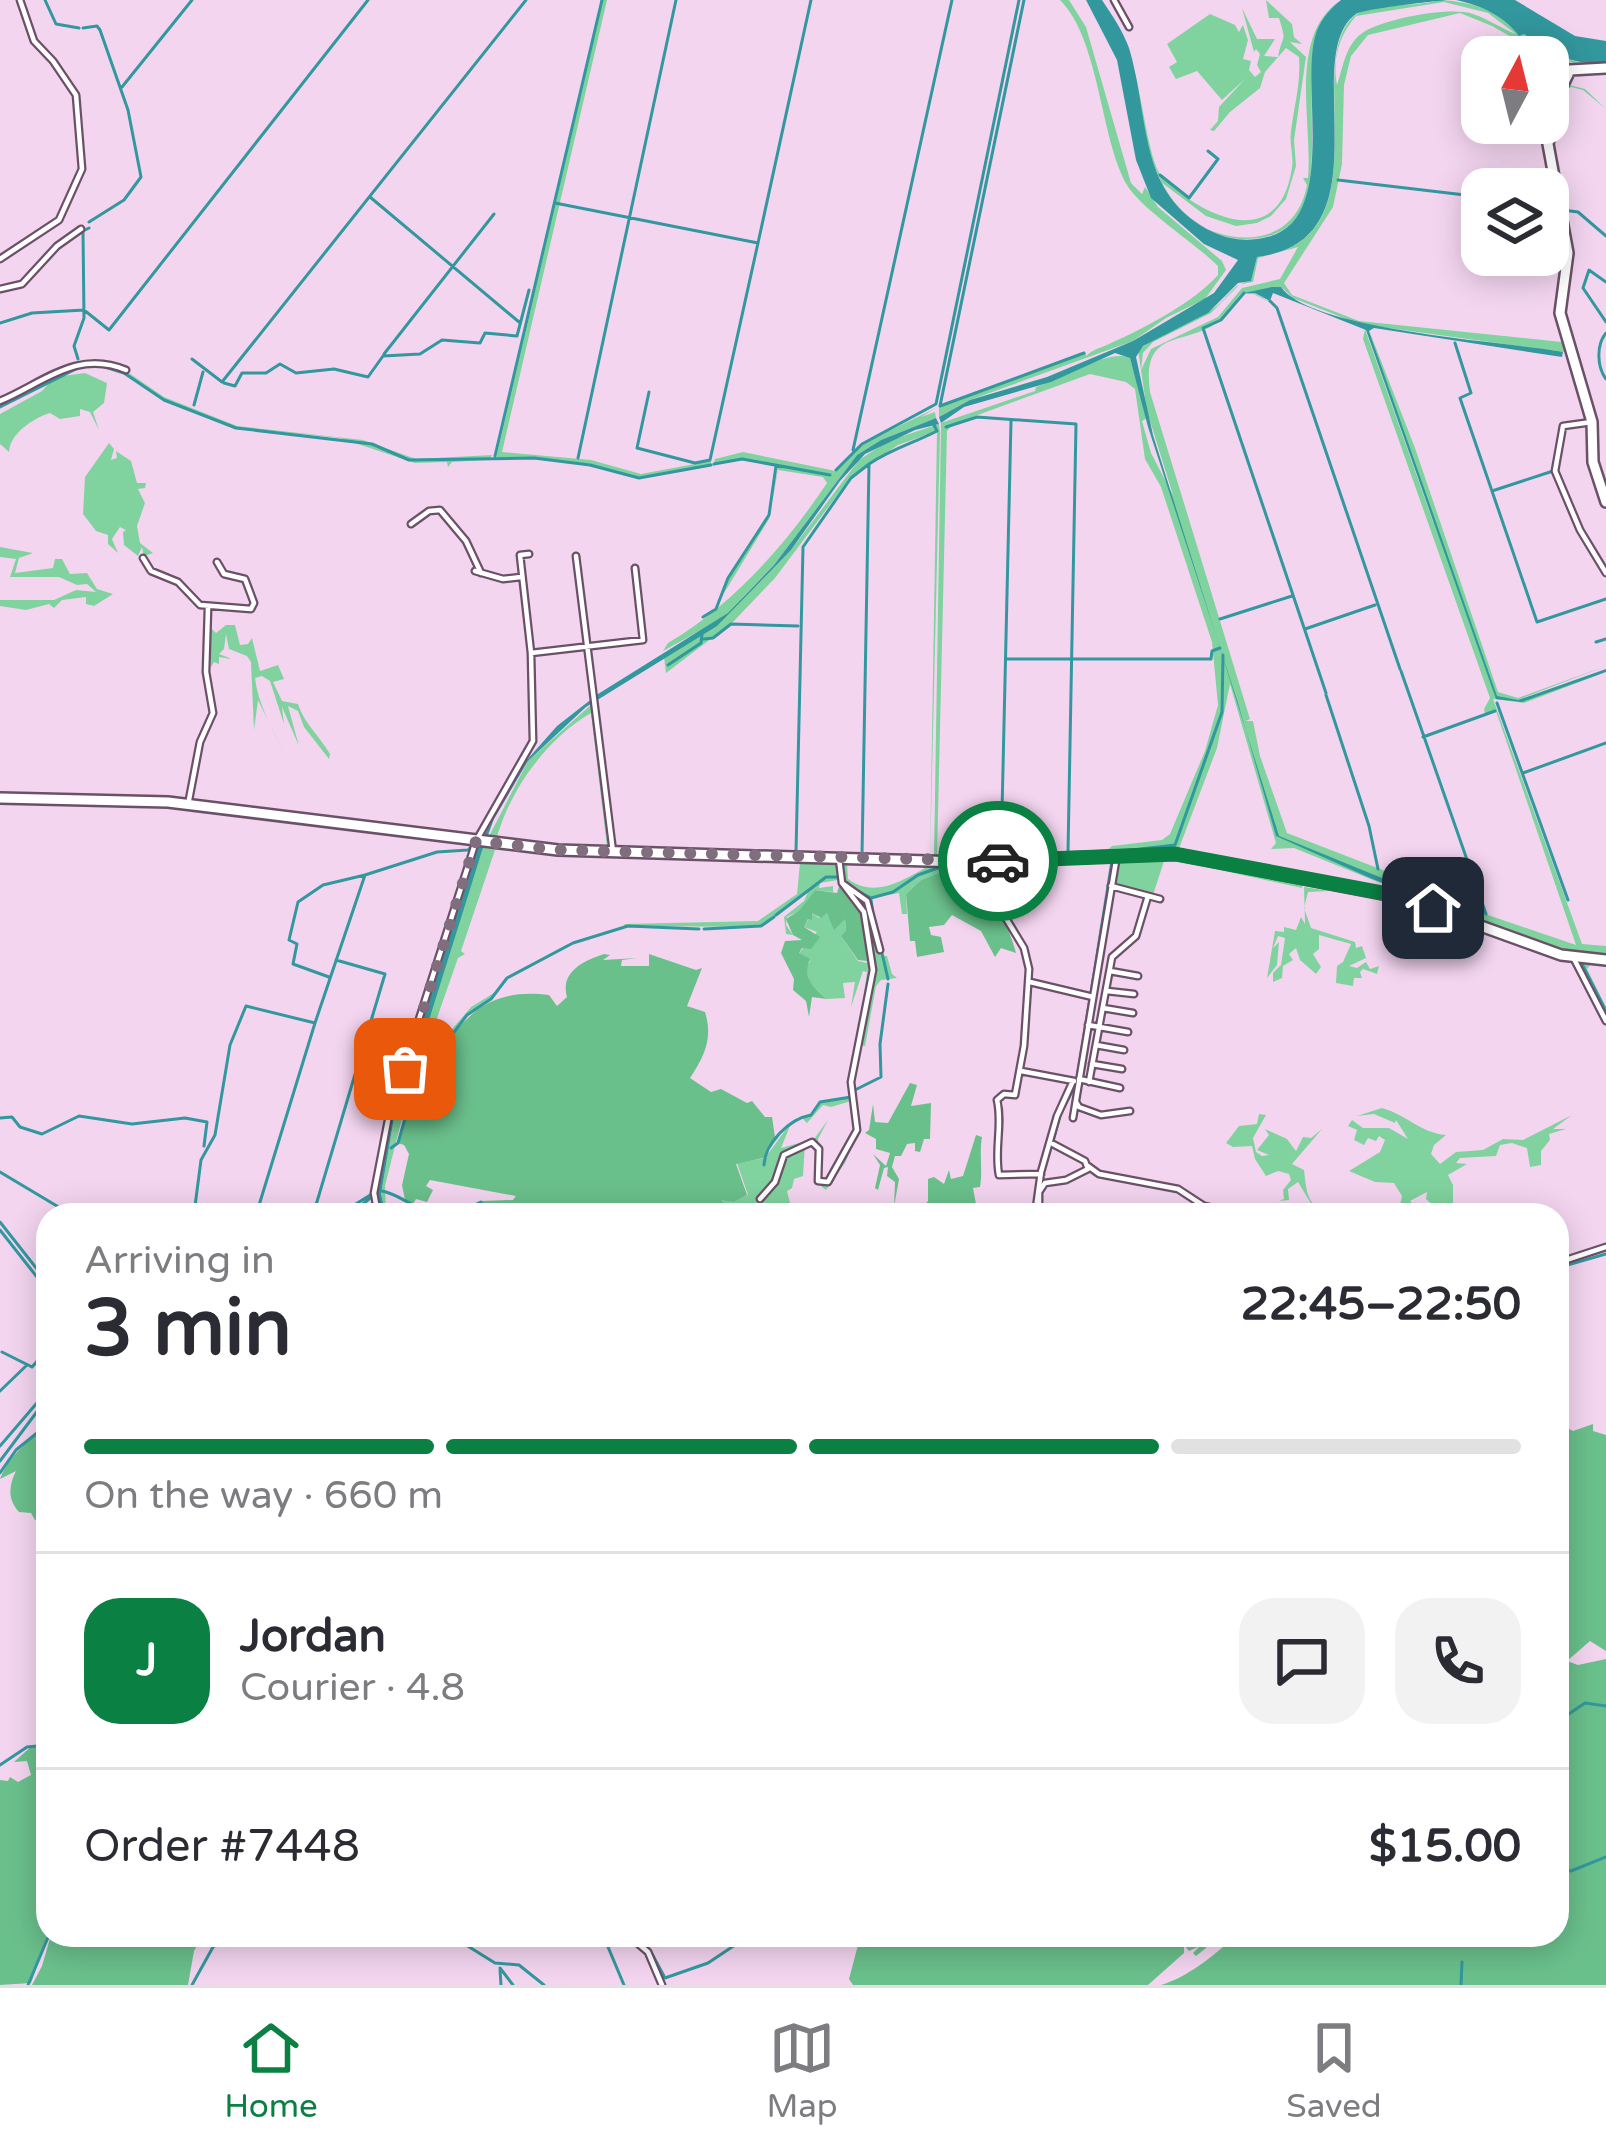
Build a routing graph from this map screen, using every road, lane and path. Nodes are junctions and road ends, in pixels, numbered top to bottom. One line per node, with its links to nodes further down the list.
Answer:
1 (20, 0): 6 (street)
2 (1114, 0): 3 (street)
3 (1129, 27)
4 (1606, 68): 10 (street)
5 (82, 229): 7 (street)
6 (0, 260)
7 (0, 289)
8 (126, 370): 9 (street)
9 (0, 401)
10 (1592, 422): 11 (street); 18 (street)
11 (1606, 502)
12 (411, 524): 19 (street)
13 (529, 554): 19 (street)
14 (576, 556): 21 (street)
15 (143, 558): 20 (street)
16 (217, 562): 20 (street)
17 (635, 568): 21 (street)
18 (1606, 573)
19 (521, 577): 22 (street)
20 (208, 608): 24 (street)
21 (589, 647): 22 (street); 26 (street)
22 (531, 653): 25 (street)
23 (0, 798): 24 (street)
24 (188, 805): 25 (street)
25 (481, 842): 26 (street); 64 (street)
26 (613, 852): 28 (street)
27 (1117, 855): 29 (street); 31 (street); 35 (street)
28 (839, 860): 29 (street); 30 (street)
29 (961, 862): 39 (street)
30 (842, 883): 34 (street); 63 (street)
31 (1112, 886): 32 (street); 42 (street)
32 (1148, 896): 33 (street); 37 (street)
33 (1160, 899)
34 (880, 950)
35 (1574, 959): 36 (street); 45 (street)
36 (1606, 960)
37 (1110, 971): 38 (street); 40 (street)
38 (1138, 976)
39 (1030, 982): 42 (street); 53 (street)
40 (1107, 991): 41 (street); 43 (street)
41 (1134, 994)
42 (1093, 997): 46 (street)
43 (1103, 1008): 44 (street); 47 (street)
44 (1132, 1013)
45 (1606, 1021)
46 (1088, 1025): 47 (street); 54 (street)
47 (1100, 1027): 48 (street); 49 (street)
48 (1128, 1032)
49 (1096, 1045): 50 (street); 51 (street)
50 (1124, 1050)
51 (1092, 1064): 52 (street); 55 (street)
52 (1122, 1069)
53 (1021, 1071): 54 (street); 62 (street)
54 (1077, 1080): 55 (street); 57 (street); 60 (street)
55 (1089, 1082): 56 (street)
56 (1120, 1088)
57 (1076, 1102): 58 (street); 59 (street)
58 (1130, 1111)
59 (1073, 1118)
60 (1050, 1142): 61 (street); 62 (street)
61 (1088, 1166): 66 (street); 67 (street)
62 (1040, 1174): 65 (street)
63 (760, 1199)
64 (376, 1203)
65 (1038, 1203)
66 (1038, 1203)
67 (1200, 1203)
68 (1606, 1247): 69 (street)
69 (1569, 1259)
70 (642, 1947): 71 (street)
71 (662, 1985)

